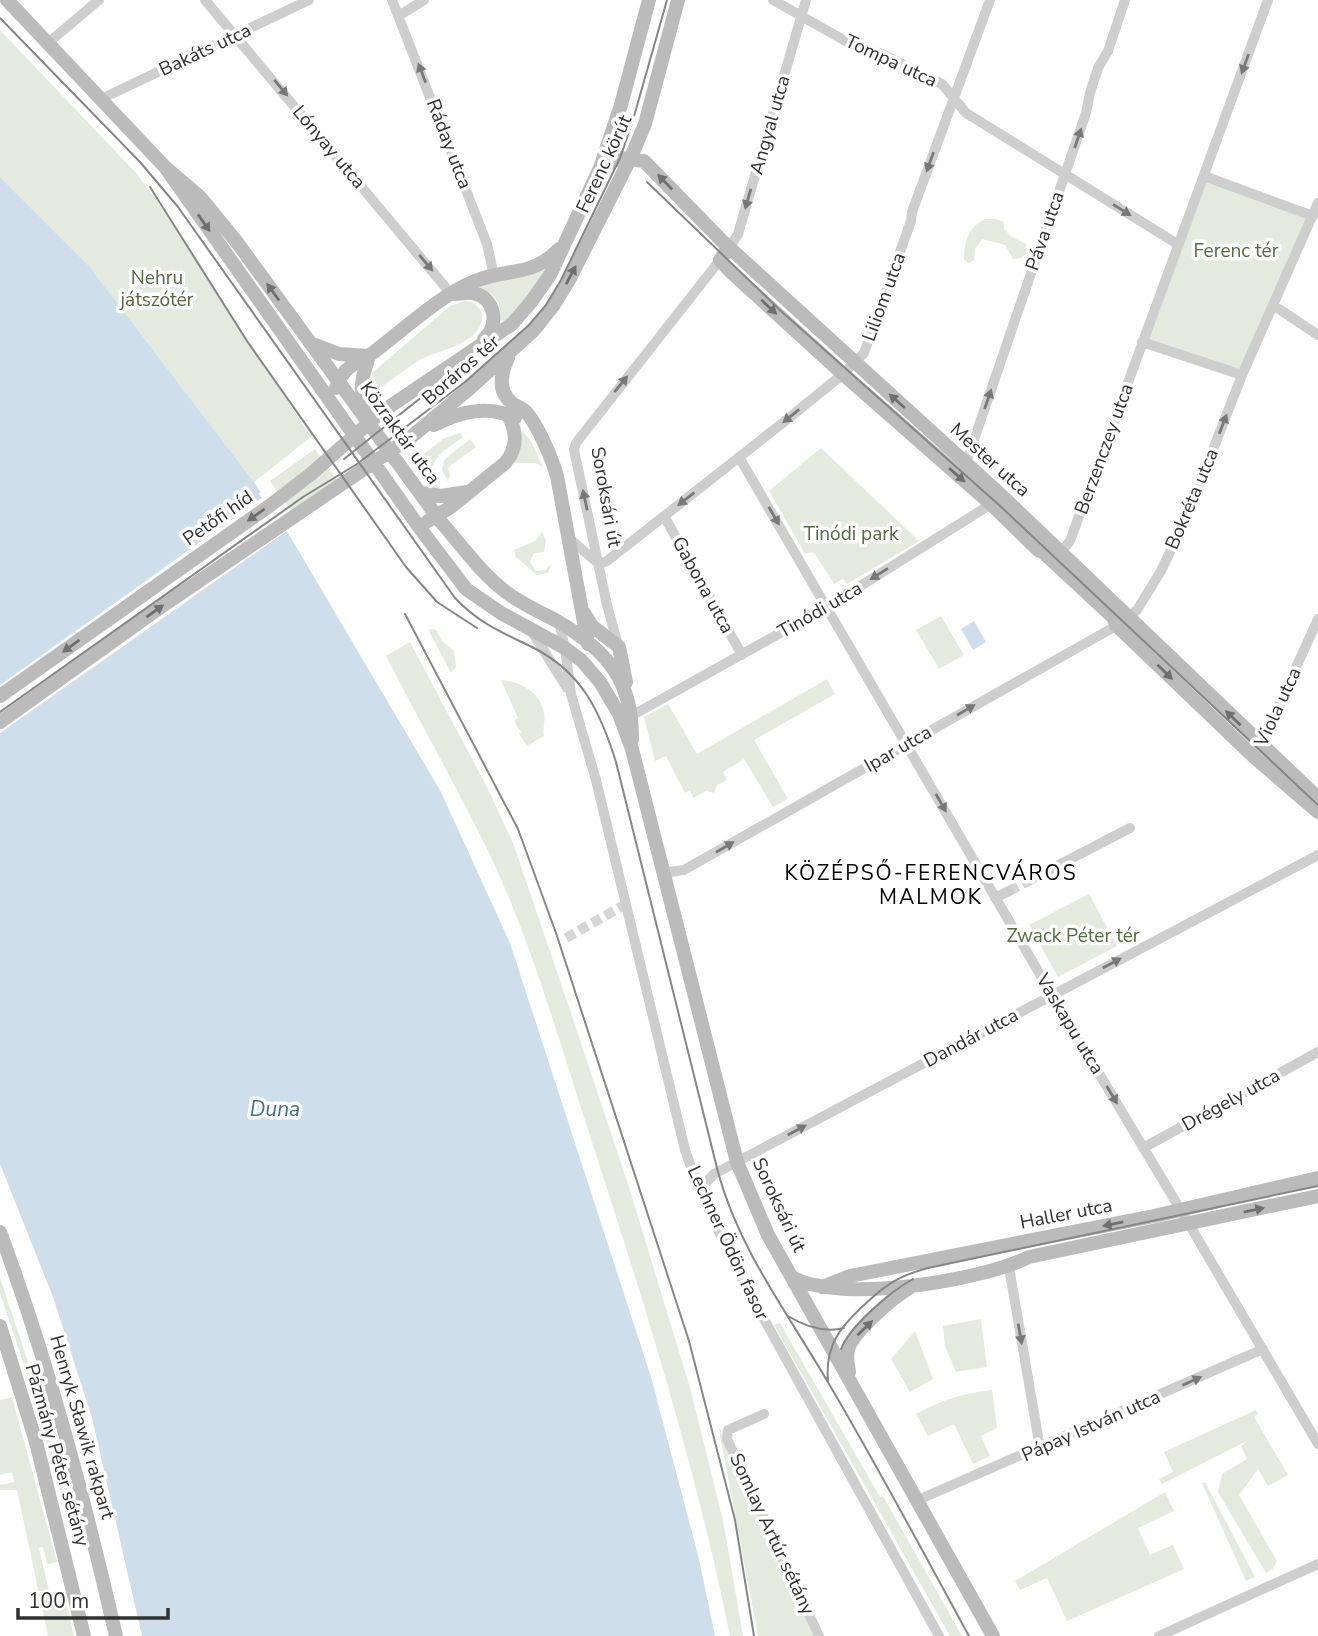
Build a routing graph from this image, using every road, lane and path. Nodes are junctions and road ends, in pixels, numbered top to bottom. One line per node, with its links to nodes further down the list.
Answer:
1 (6, 0): 17 (main road, Közraktár utca)
2 (99, 0): 17 (street)
3 (205, 0): 16 (street, Lónyay utca)
4 (309, 0): 16 (street, Bakáts utca)
5 (392, 0): 14 (street, Ráday utca)
6 (425, 0): 14 (street)
7 (649, 0): 22 (main road, Ferenc körút)
8 (678, 0): 20 (main road, Ferenc körút)
9 (773, 0): 15 (street, Tompa utca)
10 (806, 0): 15 (street, Angyal utca)
11 (990, 0): 18 (street, Liliom utca)
12 (1125, 0): 23 (street, Páva utca, one-way to 12)
13 (1268, 0): 24 (street, one-way to 24)
14 (400, 15): 31 (street, Ráday utca, one-way to 14)
15 (802, 16): 18 (street, Tompa utca); 29 (street, Angyal utca, one-way to 29)
16 (237, 36): 19 (street, Bakáts utca); 32 (street, Lónyay utca, one-way to 32)
17 (48, 43): 19 (main road, Közraktár utca)
18 (953, 98): 23 (street, Tompa utca); 40 (street, Liliom utca, one-way to 40)
19 (101, 99): 21 (main road, Közraktár utca)
20 (631, 157): 22 (main road); 29 (main road, Mester utca, one-way to 20); 34 (main road, Ferenc körút, one-way to 20)
21 (165, 167): 37 (main road, Közraktár utca, one-way to 21); 44 (main road, Közraktár utca, one-way to 44)
22 (600, 168): 27 (main road, Ferenc körút)
23 (1065, 174): 28 (street, Tompa utca, one-way to 28); 52 (street, Páva utca, one-way to 23)
24 (1204, 176): 26 (street); 28 (street)
25 (1318, 203): 26 (street)
26 (1313, 216): 33 (street)
27 (567, 240): 31 (main road); 41 (main road, Boráros tér)
28 (1179, 245): 36 (street)
29 (729, 248): 30 (main road); 40 (main road, Mester utca)
30 (720, 260): 42 (main road, Mester utca, one-way to 42); 61 (street, Soroksári út, one-way to 30)
31 (494, 276): 32 (main road)
32 (452, 295): 39 (main road); 41 (main road)
33 (1273, 305): 35 (street); 43 (street)
34 (534, 330): 38 (main road, Boráros tér)
35 (1318, 335)
36 (1142, 342): 43 (street); 60 (street, Berzenczey utca)
37 (310, 343): 39 (main road); 45 (main road, Közraktár utca)
38 (509, 354): 49 (main road, Boráros tér); 50 (main road)
39 (369, 356): 45 (main road); 48 (main road)
40 (855, 363): 42 (street, Liliom utca); 52 (main road, Mester utca, one-way to 40)
41 (453, 364): 76 (main road, Petőfi híd, one-way to 76)
42 (843, 374): 51 (street, Liliom utca, one-way to 51); 55 (main road, Mester utca, one-way to 55)
43 (1242, 375): 64 (street, Bokréta utca, one-way to 43)
44 (313, 378): 45 (main road); 46 (main road, Közraktár utca)
45 (338, 381): 46 (main road); 48 (main road, Közraktár utca)
46 (335, 408): 58 (main road, Közraktár utca)
47 (508, 415): 49 (main road); 50 (main road); 53 (main road)
48 (371, 425): 54 (main road, Közraktár utca)
49 (411, 437): 78 (main road, one-way to 49)
50 (540, 437): 59 (main road)
51 (739, 457): 57 (street, Liliom utca, one-way to 57); 62 (street, Vaskapu utca, one-way to 62)
52 (966, 463): 55 (main road, Mester utca)
53 (468, 491): 54 (main road); 56 (main road)
54 (421, 493): 56 (main road, Közraktár utca)
55 (996, 500): 60 (main road, Mester utca); 62 (street, Tinódi utca, one-way to 62)
56 (436, 516): 58 (main road); 67 (main road, Közraktár utca)
57 (664, 516): 61 (street, Liliom utca); 72 (street, Gabona utca)
58 (419, 527): 68 (main road, Közraktár utca)
59 (571, 540): 61 (street, Soroksári út); 63 (main road)
60 (1050, 550): 64 (main road, Mester utca); 66 (main road, Mester utca)
61 (599, 564): 70 (street, Soroksári út)
62 (827, 607): 72 (street, Tinódi utca); 79 (street, Vaskapu utca)
63 (581, 608): 69 (main road); 70 (main road)
64 (1129, 617): 66 (street, Ipar utca); 81 (main road, Mester utca, one-way to 64)
65 (1318, 619): 81 (street, Viola utca)
66 (1114, 621): 79 (street, Ipar utca, one-way to 66); 81 (main road, Mester utca, one-way to 81)
67 (559, 622): 69 (main road, Közraktár utca); 71 (street, Lechner Ödön fasor)
68 (531, 629): 71 (main road, Közraktár utca); 74 (street, Lechner Ödön fasor)
69 (587, 642): 73 (main road); 75 (main road, Közraktár utca)
70 (619, 647): 75 (main road)
71 (565, 648): 73 (main road, Közraktár utca); 74 (street, Lechner Ödön fasor)
72 (742, 655): 77 (street, Tinódi utca)
73 (600, 682): 80 (main road, Soroksári út)
74 (571, 694): 95 (street, Lechner Ödön fasor)
75 (627, 694): 77 (main road, Soroksári út)
76 (0, 696)
77 (633, 715): 80 (main road, Soroksári út)
78 (0, 722)
79 (907, 744): 86 (street, Ipar utca, one-way to 79); 89 (street, Vaskapu utca, one-way to 89)
80 (632, 749): 86 (main road, Soroksári út)
81 (1257, 751): 82 (main road, Mester utca); 83 (main road, Mester utca)
82 (1318, 798)
83 (1318, 812)
84 (1130, 828): 87 (street)
85 (1318, 855): 90 (street, Dandár utca, one-way to 85)
86 (663, 873): 93 (main road, Soroksári út)
87 (1030, 880)
88 (1009, 891): 89 (street)
89 (995, 898): 90 (street, Vaskapu utca)
90 (1052, 995): 92 (street, Vaskapu utca, one-way to 92); 93 (street, Dandár utca, one-way to 90)
91 (1318, 1052): 92 (street, Drégely utca)
92 (1143, 1148): 97 (street, Vaskapu utca)
93 (737, 1163): 95 (street, Dandár utca); 101 (main road, Soroksári út)
94 (1318, 1178): 97 (main road, Haller utca)
95 (699, 1190): 116 (street, Lechner Ödön fasor)
96 (1318, 1196): 98 (main road, Haller utca, one-way to 96)
97 (1179, 1209): 98 (street, Vaskapu utca); 103 (main road, Haller utca, one-way to 103)
98 (1189, 1224): 100 (main road, Haller utca); 106 (street, Vaskapu utca)
99 (0, 1232): 114 (main road, Henryk Sławik rakpart)
100 (1009, 1267): 102 (main road, Haller utca); 110 (street, one-way to 110)
101 (792, 1277): 103 (main road, Haller utca); 104 (main road, Soroksári út)
102 (915, 1285): 103 (main road, Haller utca); 107 (main road, Haller utca, one-way to 102)
103 (822, 1287): 104 (main road, Haller utca)
104 (805, 1301): 107 (main road, Soroksári út)
105 (0, 1326): 113 (main road, Pázmány Péter sétány)
106 (1262, 1349): 109 (street, Vaskapu utca); 110 (street, Pápay István utca, one-way to 106)
107 (853, 1387): 111 (main road, Soroksári út)
108 (764, 1414): 115 (street, Somlay Artúr sétány)
109 (1318, 1444)
110 (1040, 1448): 111 (street, Pápay István utca)
111 (918, 1500): 117 (main road, Soroksári út)
112 (1318, 1563): 118 (street)
113 (84, 1636)
114 (116, 1636)
115 (819, 1636)
116 (939, 1636)
117 (993, 1636)
118 (1159, 1636)

